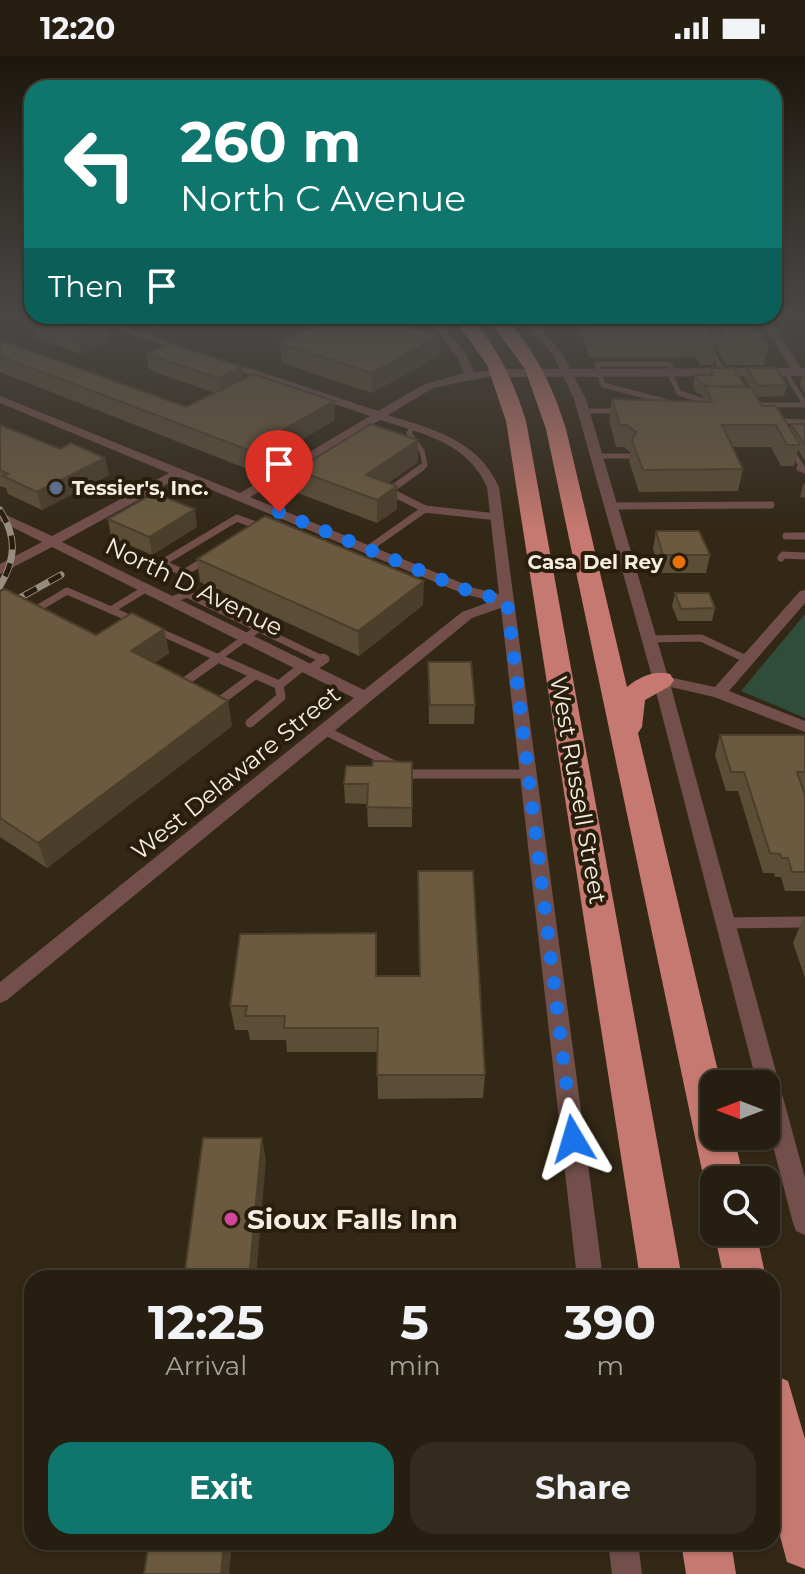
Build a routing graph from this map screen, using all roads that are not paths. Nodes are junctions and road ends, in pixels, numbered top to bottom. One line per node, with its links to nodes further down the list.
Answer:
1 (296, 388): 17 (street)
2 (426, 388): 17 (street)
3 (506, 388): 79 (highway, West Russell Street)
4 (543, 388): 53 (highway)
5 (575, 388): 15 (street)
6 (614, 388): 14 (lane)
7 (677, 388): 11 (lane)
8 (745, 393): 12 (lane)
9 (0, 399): 29 (street)
10 (738, 403): 12 (lane)
11 (712, 404)
12 (752, 404): 13 (lane); 18 (lane)
13 (805, 405)
14 (660, 407)
15 (583, 411): 16 (lane); 26 (street)
16 (625, 411)
17 (375, 415): 21 (street); 23 (street)
18 (773, 421): 19 (lane); 20 (lane); 22 (lane)
19 (805, 422)
20 (805, 431)
21 (347, 432): 24 (lane); 30 (street)
22 (782, 432)
23 (409, 434): 33 (lane); 36 (street, West Russell Street)
24 (365, 436)
25 (789, 444): 28 (lane)
26 (596, 456): 27 (lane); 32 (street)
27 (628, 456)
28 (805, 470)
29 (180, 472): 30 (street); 41 (street)
30 (241, 497): 34 (street)
31 (771, 505): 32 (lane)
32 (610, 506): 56 (street)
33 (425, 509): 36 (lane); 42 (lane)
34 (279, 512): 37 (lane); 42 (street)
35 (0, 516): 41 (street, North D Avenue)
36 (497, 517): 50 (street, West Russell Street)
37 (258, 526): 38 (lane); 44 (lane)
38 (245, 534)
39 (786, 536): 40 (lane)
40 (805, 536)
41 (53, 542): 46 (street); 47 (street, North D Avenue)
42 (368, 549): 50 (street)
43 (805, 556): 45 (lane)
44 (208, 558)
45 (781, 558)
46 (0, 570)
47 (147, 588): 49 (street, North D Avenue); 52 (lane)
48 (805, 594): 58 (street)
49 (172, 600): 54 (lane); 55 (street, North D Avenue)
50 (507, 601): 65 (street, West Delaware Street); 71 (street, West Russell Street)
51 (35, 610): 52 (lane)
52 (111, 610): 57 (lane)
53 (600, 627): 61 (highway); 70 (highway)
54 (259, 628): 55 (lane); 59 (lane)
55 (246, 637): 57 (lane); 59 (street, North D Avenue)
56 (649, 639): 58 (lane); 61 (street)
57 (217, 657): 60 (lane); 63 (lane)
58 (748, 660): 64 (street)
59 (306, 668): 62 (lane); 65 (street, North D Avenue)
60 (255, 675): 62 (lane); 66 (lane)
61 (661, 680): 64 (street); 70 (highway); 73 (street)
62 (279, 685): 67 (lane)
63 (179, 686)
64 (719, 693): 68 (street)
65 (367, 698): 69 (street, West Delaware Street)
66 (212, 706)
67 (250, 723)
68 (805, 727)
69 (326, 731): 71 (lane); 74 (street, West Delaware Street)
70 (632, 769): 75 (highway)
71 (528, 774): 78 (street, West Russell Street)
72 (805, 922): 73 (lane)
73 (725, 923): 76 (street)
74 (0, 994)
75 (721, 1166)
76 (805, 1223)
77 (738, 1246): 80 (highway)
78 (589, 1270)
79 (660, 1270)
80 (743, 1270)
81 (780, 1433): 82 (highway)
82 (805, 1544)
83 (624, 1550): 85 (street)
84 (707, 1550): 86 (highway)
85 (627, 1574)
86 (711, 1574)

